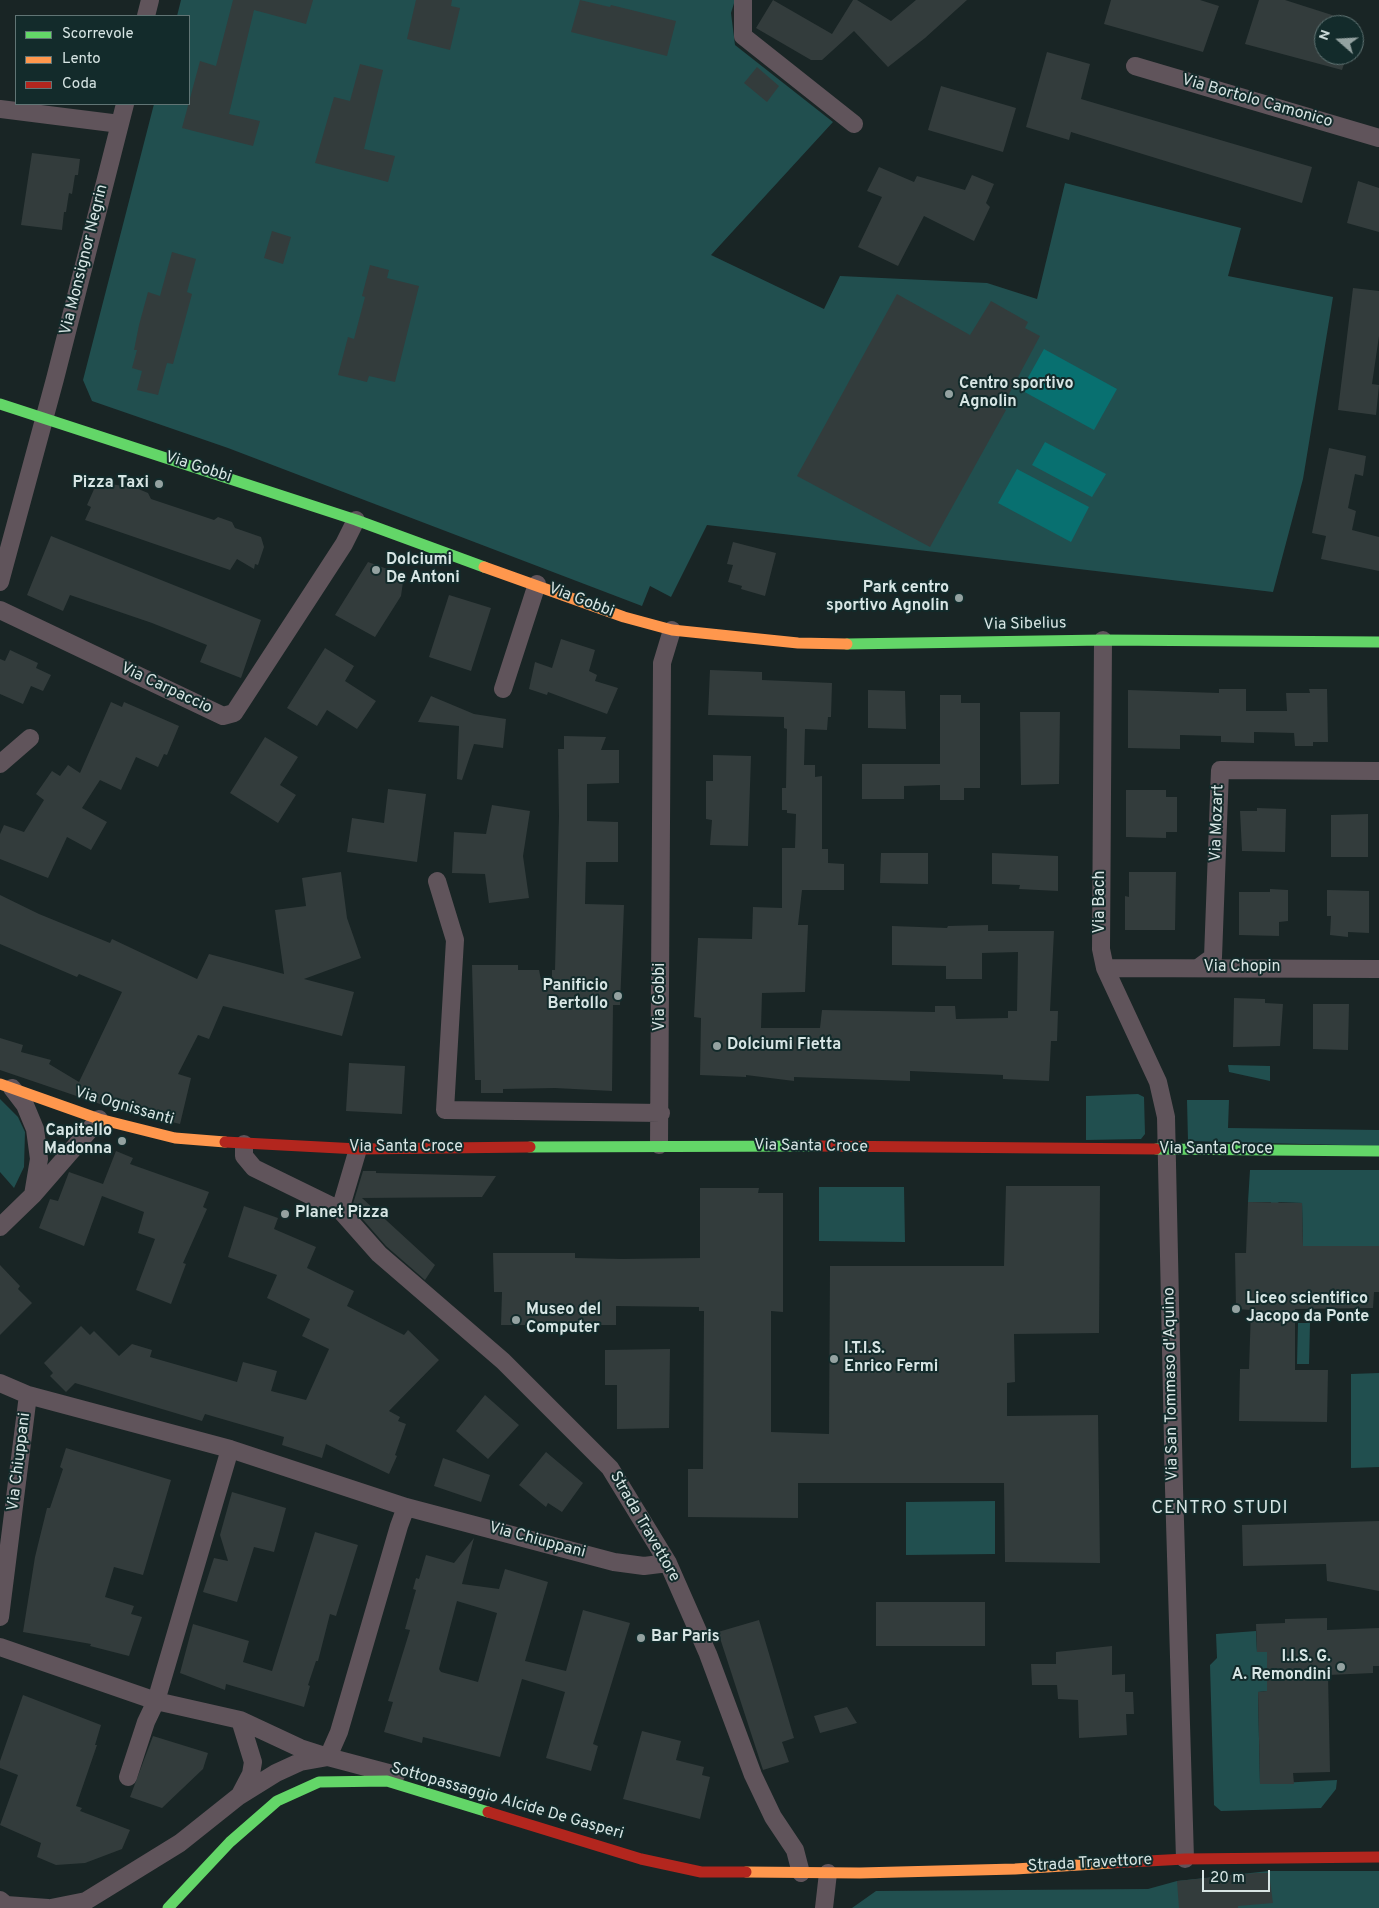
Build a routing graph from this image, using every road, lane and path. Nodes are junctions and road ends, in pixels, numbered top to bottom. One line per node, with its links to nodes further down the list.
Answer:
1 (150, 0): 3 (street)
2 (743, 0): 8 (street)
3 (146, 15)
4 (1135, 66): 9 (street, Via Bortolo Camonico)
5 (125, 105): 7 (street, Via Monsignor Negrin)
6 (0, 109): 7 (street)
7 (120, 124): 11 (street, Via Monsignor Negrin)
8 (854, 124)
9 (1379, 138)
10 (0, 404): 11 (street, Via Gobbi)
11 (44, 416): 12 (street, Via Gobbi); 13 (street)
12 (356, 520): 14 (street, Via Gobbi); 15 (street, Via Carpaccio)
13 (0, 582)
14 (537, 584): 16 (street, Via Gobbi); 19 (street)
15 (0, 610)
16 (672, 630): 17 (street, Via Sibelius); 28 (street, Via Gobbi)
17 (1102, 640): 18 (street, Via Sibelius); 24 (street, Via Bach)
18 (1379, 642)
19 (503, 689)
20 (30, 738): 21 (street)
21 (0, 764)
22 (1379, 771): 25 (street, Via Mozart)
23 (437, 881): 28 (street)
24 (1105, 968): 25 (street, Via Chopin); 33 (street, Via Bach)
25 (1198, 968): 26 (street, Via Chopin)
26 (1379, 969)
27 (6, 1086): 29 (street, Via Ognissanti); 35 (street)
28 (661, 1113): 31 (street, Via Gobbi)
29 (99, 1119): 30 (street, Via Ognissanti); 35 (street)
30 (244, 1144): 32 (street, Via Santa Croce); 36 (street, Strada Travettore)
31 (659, 1145): 32 (street, Via Santa Croce); 33 (street, Via Santa Croce)
32 (358, 1149): 36 (street)
33 (1167, 1150): 34 (street, Via Santa Croce); 51 (street, Via San Tommaso d'Aquino)
34 (1379, 1151)
35 (33, 1195): 37 (street)
36 (340, 1210): 42 (street, Strada Travettore)
37 (0, 1227)
38 (0, 1383): 39 (street, Via Chiuppani)
39 (28, 1396): 40 (street, Via Chiuppani); 43 (street, Via Chiuppani)
40 (230, 1449): 41 (street, Via Chiuppani); 45 (street)
41 (406, 1507): 42 (street, Via Chiuppani); 47 (street)
42 (668, 1563): 53 (street, Strada Travettore)
43 (0, 1617)
44 (0, 1647): 45 (street)
45 (156, 1701): 46 (street); 48 (street)
46 (240, 1720): 47 (street); 49 (street)
47 (328, 1756): 49 (street); 52 (street)
48 (128, 1777)
49 (239, 1796): 56 (street)
50 (1379, 1857): 51 (street, Strada Travettore)
51 (1185, 1858): 54 (street, Strada Travettore)
52 (701, 1872): 53 (street, Strada Travettore); 57 (street, Sottopassaggio Alcide De Gasperi)
53 (801, 1873): 54 (street, Strada Travettore)
54 (828, 1873): 58 (street)
55 (0, 1900): 56 (street)
56 (50, 1908)
57 (168, 1908)
58 (824, 1908)

